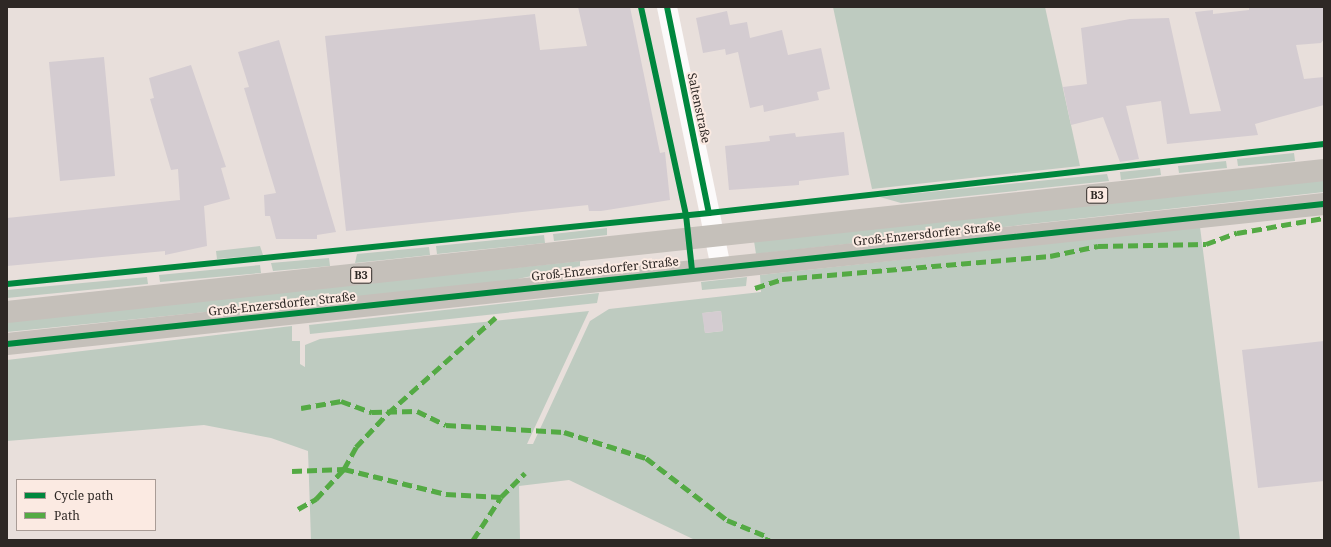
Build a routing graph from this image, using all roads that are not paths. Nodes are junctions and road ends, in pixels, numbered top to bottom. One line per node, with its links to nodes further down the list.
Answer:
1 (667, 7): 4 (street, Saltenstraße)
2 (1324, 170): 4 (main road, Groß-Enzersdorfer Straße / B3)
3 (1324, 204): 5 (main road, Groß-Enzersdorfer Straße)
4 (714, 237): 5 (street, Saltenstraße); 6 (main road, Groß-Enzersdorfer Straße / B3)
5 (721, 267): 7 (main road, Groß-Enzersdorfer Straße)
6 (7, 312)
7 (7, 344)

